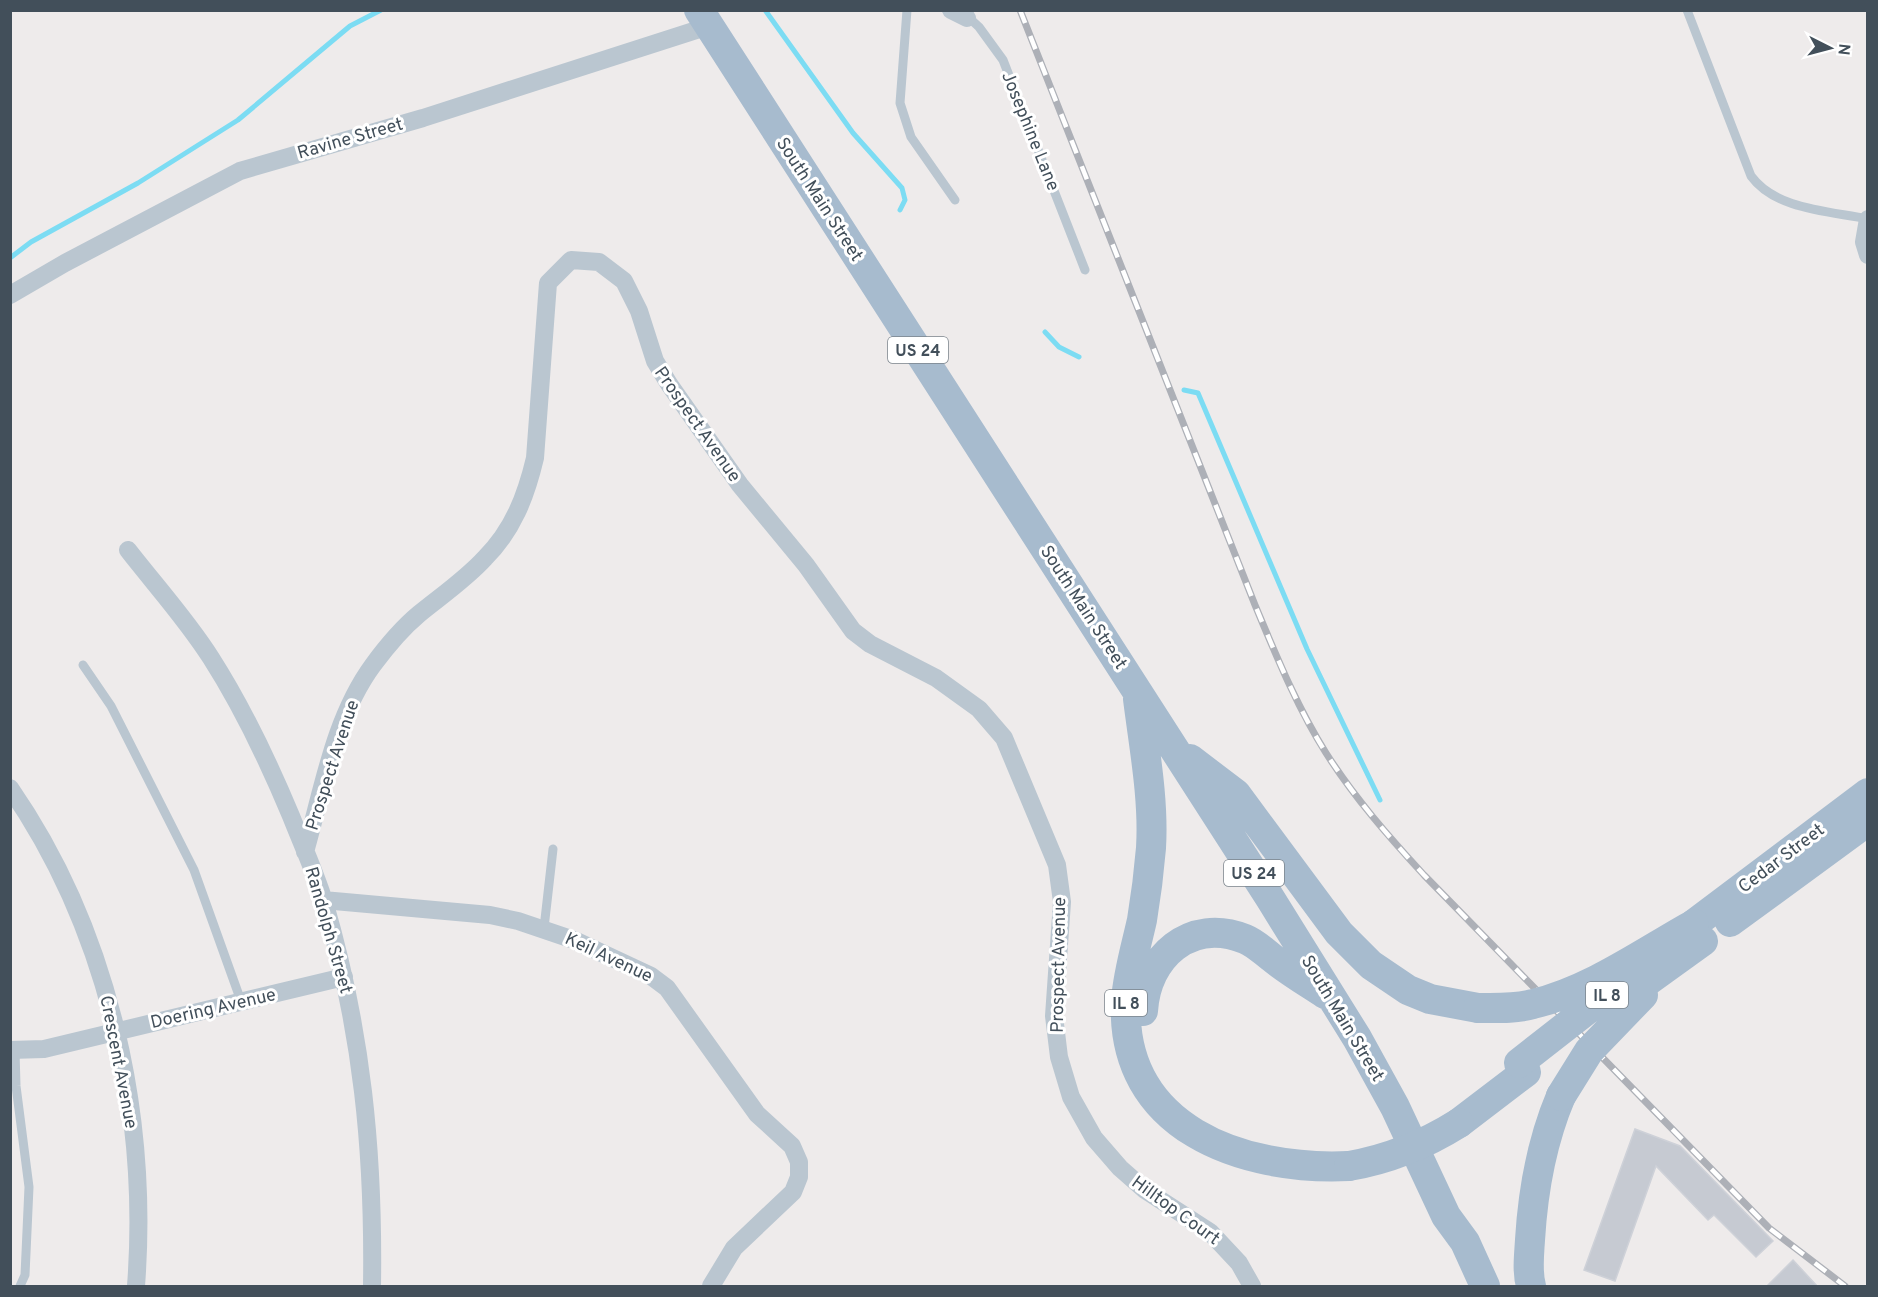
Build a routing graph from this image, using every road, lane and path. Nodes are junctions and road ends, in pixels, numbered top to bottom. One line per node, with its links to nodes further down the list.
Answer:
1 (907, 10): 6 (lane)
2 (951, 10): 4 (street, Josephine Lane)
3 (1687, 10): 7 (lane)
4 (966, 14): 9 (lane, Josephine Lane)
5 (704, 18): 10 (street, Ravine Street); 13 (main road, South Main Street / US 24)
6 (955, 200)
7 (1868, 219): 8 (street)
8 (1868, 255)
9 (1086, 270)
10 (10, 295)
11 (128, 550): 19 (street, Randolph Street)
12 (83, 665): 25 (lane)
13 (1137, 690): 14 (main road, South Main Street / US 24); 29 (main road, IL 8)
14 (1173, 747): 22 (main road, bridge); 24 (main road, South Main Street / US 24)
15 (10, 788): 26 (street, Crescent Avenue)
16 (1868, 793): 22 (main road, Cedar Street / IL 8)
17 (1868, 821): 22 (main road, Cedar Street / IL 8)
18 (553, 849): 21 (lane)
19 (305, 852): 20 (street, Randolph Street); 28 (street, Prospect Avenue)
20 (324, 900): 21 (street, Keil Avenue); 23 (street, Randolph Street)
21 (544, 928): 34 (street, Keil Avenue)
22 (1698, 932): 29 (main road, IL 8, bridge); 38 (main road, IL 8, bridge)
23 (344, 977): 25 (street, Doering Avenue); 33 (street, Randolph Street)
24 (1334, 1000): 29 (main road, IL 8); 30 (main road, South Main Street / US 24)
25 (242, 1001): 26 (street, Doering Avenue)
26 (116, 1031): 27 (street, Doering Avenue); 32 (street, Crescent Avenue)
27 (13, 1050): 31 (lane)
28 (1094, 1138): 35 (street, Hilltop Court)
29 (1348, 1159)
30 (1446, 1216): 36 (main road, South Main Street / US 24); 37 (main road, South Main Street)
31 (20, 1287)
32 (136, 1287)
33 (372, 1287)
34 (711, 1287)
35 (1252, 1287)
36 (1463, 1287)
37 (1485, 1287)
38 (1531, 1287)

